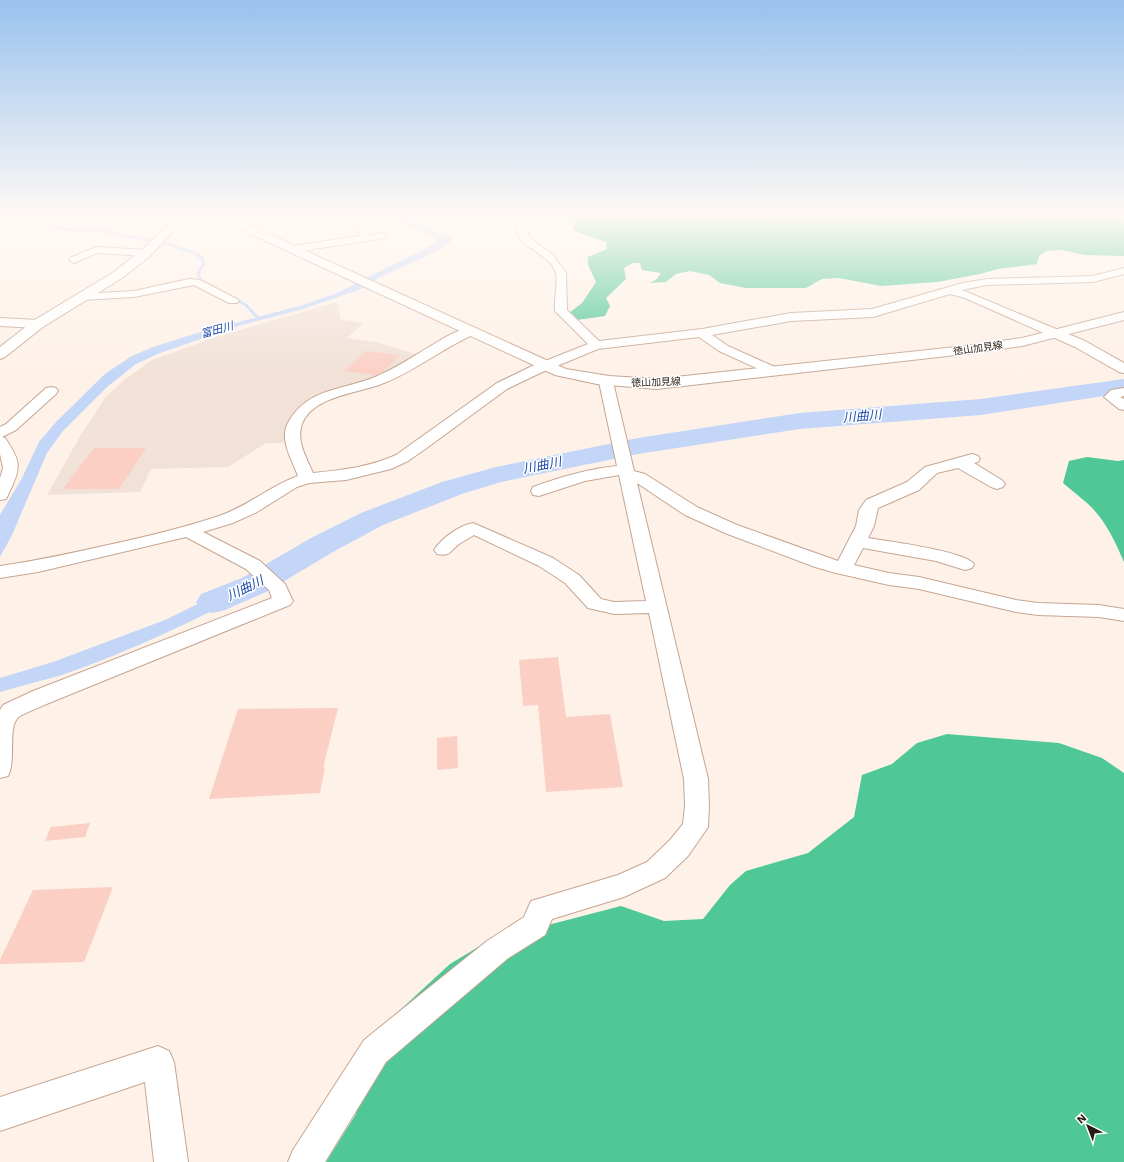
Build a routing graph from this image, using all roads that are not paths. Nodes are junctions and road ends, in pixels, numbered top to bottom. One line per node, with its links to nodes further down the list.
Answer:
1 (125, 269): 6 (street)
2 (337, 269): 11 (street, 徳山加見線)
3 (558, 269): 14 (street)
4 (1124, 271): 5 (street)
5 (950, 290): 12 (street); 13 (street)
6 (83, 297): 7 (street); 10 (street)
7 (233, 301)
8 (1124, 316): 13 (street, 徳山加見線)
9 (0, 322): 10 (street)
10 (38, 324): 15 (street)
11 (471, 331): 16 (street, 徳山加見線); 26 (street)
12 (702, 332): 14 (street); 18 (street)
13 (1058, 334): 17 (street); 18 (street, 徳山加見線)
14 (596, 345): 16 (street)
15 (0, 354)
16 (546, 365): 19 (street, 徳山加見線); 26 (street)
17 (1124, 369)
18 (772, 371): 19 (street, 徳山加見線)
19 (606, 382): 25 (street)
20 (51, 391): 23 (street)
21 (1124, 392): 22 (street)
22 (1124, 406)
23 (0, 433)
24 (0, 441): 29 (street)
25 (625, 467): 28 (street); 34 (street); 36 (street)
26 (307, 478): 30 (street)
27 (997, 484): 31 (street)
28 (539, 491)
29 (0, 495)
30 (192, 530): 35 (street); 38 (street)
31 (858, 542): 33 (street); 34 (street)
32 (443, 550): 36 (street)
33 (965, 564)
34 (843, 569): 37 (street)
35 (1, 572)
36 (656, 607): 41 (street)
37 (1124, 615)
38 (0, 769)
39 (0, 1114): 40 (street)
40 (171, 1162)
41 (305, 1162)

